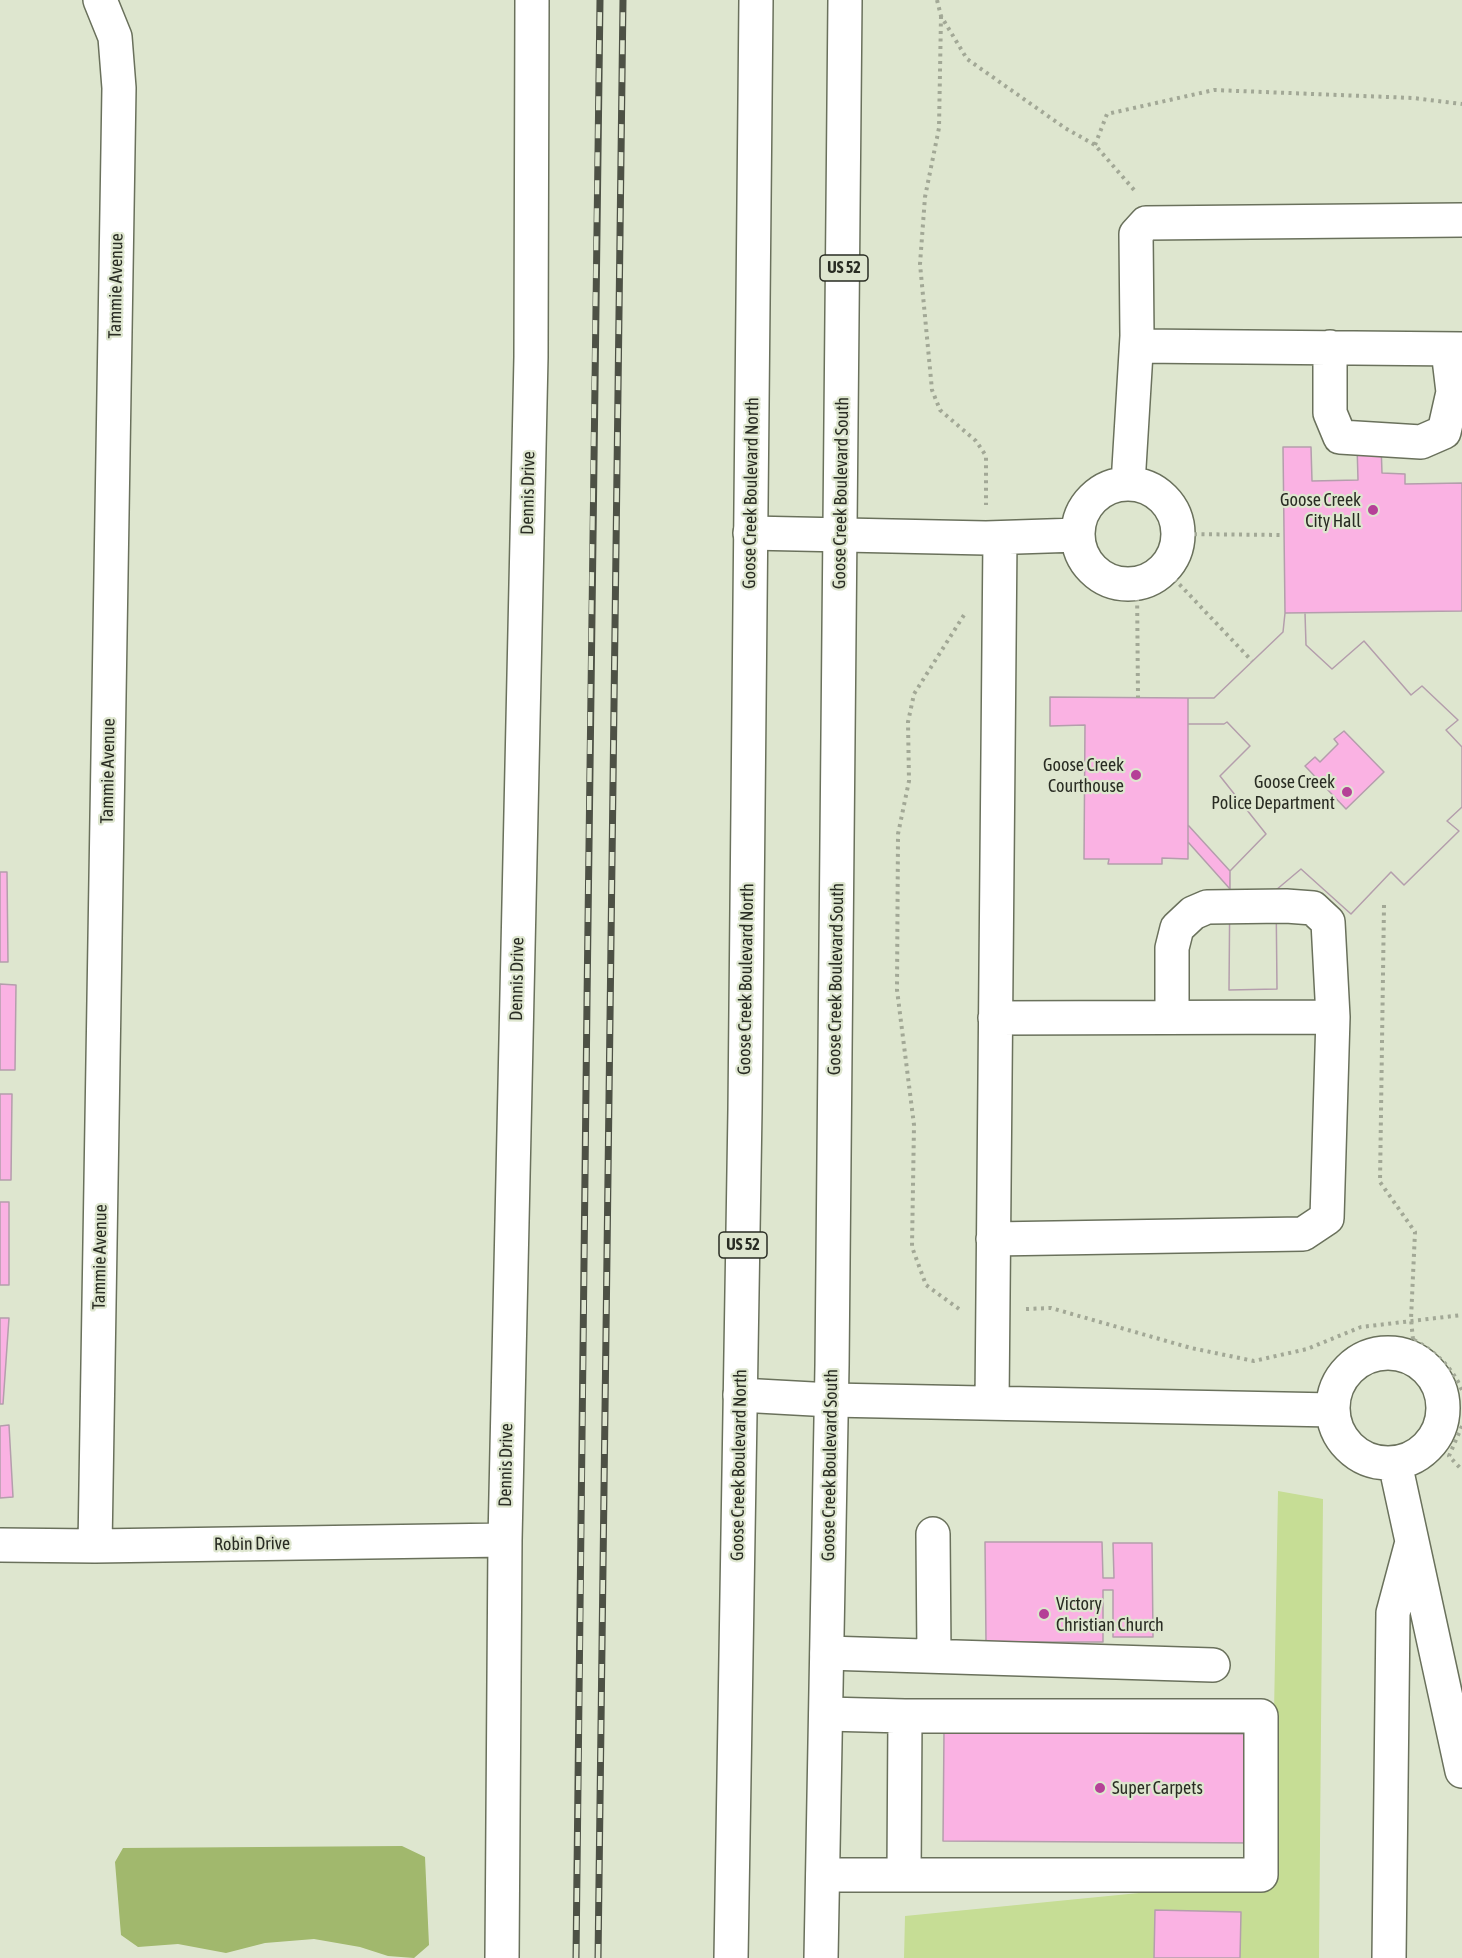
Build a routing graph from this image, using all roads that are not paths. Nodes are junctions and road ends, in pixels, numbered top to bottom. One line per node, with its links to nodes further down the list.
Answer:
1 (100, 0): 28 (main road, Tammie Avenue)
2 (532, 0): 25 (main road, Dennis Drive)
3 (756, 0): 10 (main road, Goose Creek Boulevard North / US 52)
4 (845, 0): 11 (main road, Goose Creek Boulevard South / US 52)
5 (1462, 220): 6 (main road)
6 (1137, 346): 7 (main road); 9 (main road)
7 (1330, 348): 8 (main road); 8 (main road)
8 (1455, 349)
9 (1128, 484): 12 (main road); 12 (main road)
10 (750, 532): 11 (main road); 18 (main road, Goose Creek Boulevard North / US 52)
11 (841, 535): 13 (main road); 19 (main road, Goose Creek Boulevard South / US 52)
12 (1078, 535): 13 (main road)
13 (999, 538): 16 (main road)
14 (1172, 1017): 15 (main road); 15 (main road); 16 (main road)
15 (1334, 1017): 17 (main road)
16 (995, 1018): 17 (main road)
17 (993, 1239): 20 (main road)
18 (740, 1395): 19 (main road); 38 (main road, Goose Creek Boulevard North / US 52)
19 (831, 1400): 20 (main road); 29 (main road, Goose Creek Boulevard South / US 52)
20 (992, 1403): 22 (main road)
21 (1457, 1408): 22 (main road); 23 (main road)
22 (1333, 1410): 23 (main road)
23 (1395, 1463): 26 (main road)
24 (933, 1534): 30 (main road)
25 (505, 1540): 28 (main road, Robin Drive); 37 (main road, Dennis Drive)
26 (1412, 1542): 34 (main road); 40 (main road)
27 (0, 1545): 28 (main road, Robin Drive)
28 (95, 1546)
29 (827, 1653): 30 (main road); 32 (main road, Goose Creek Boulevard South / US 52)
30 (934, 1656): 31 (main road)
31 (1213, 1665)
32 (826, 1714): 33 (main road); 36 (main road, Goose Creek Boulevard South / US 52)
33 (905, 1716): 35 (main road); 35 (main road)
34 (1462, 1771)
35 (904, 1874): 36 (main road)
36 (823, 1875): 39 (main road, Goose Creek Boulevard South / US 52)
37 (502, 1958)
38 (731, 1958)
39 (821, 1958)
40 (1389, 1958)

